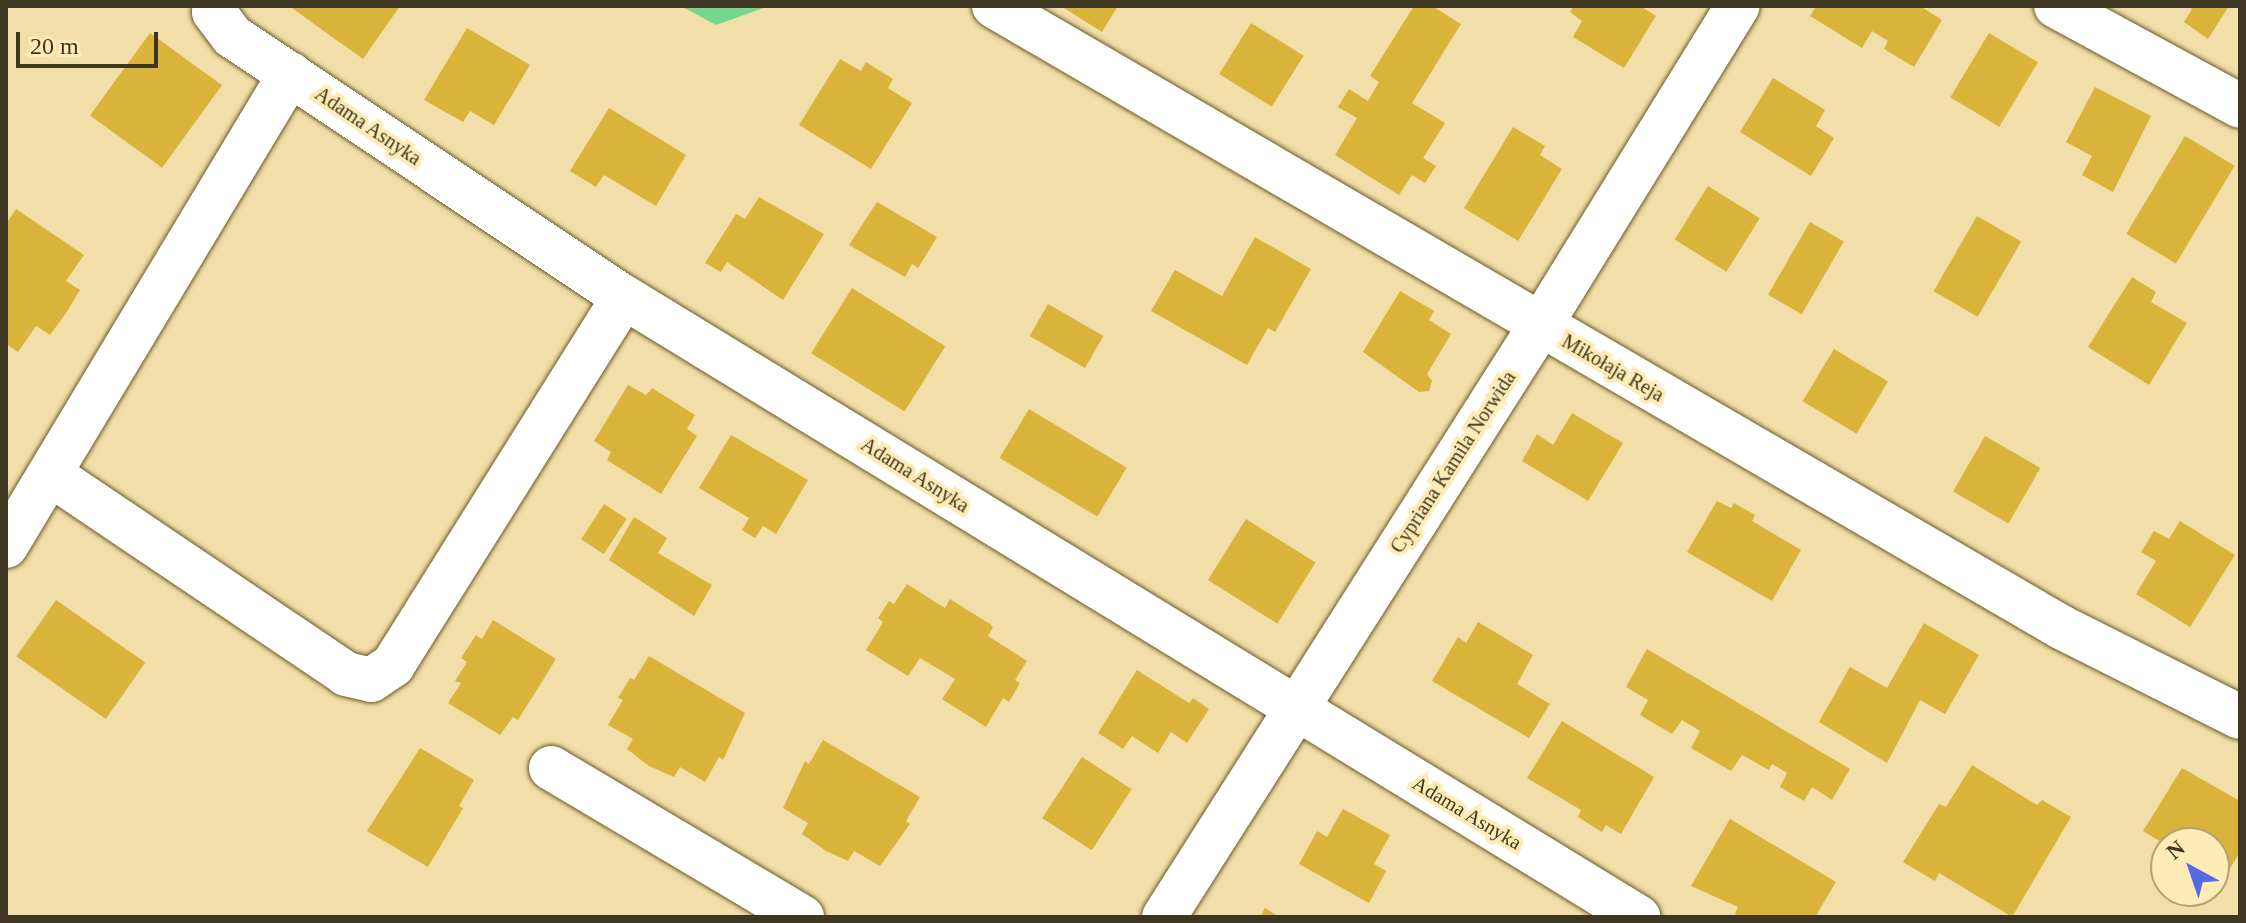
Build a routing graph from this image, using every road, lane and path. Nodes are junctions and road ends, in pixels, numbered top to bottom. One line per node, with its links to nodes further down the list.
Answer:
1 (216, 6): 5 (street, Adama Asnyka)
2 (994, 6): 8 (street, Mikołaja Reja)
3 (1738, 6): 8 (street, Cypriana Kamila Norwida)
4 (2056, 6): 6 (street)
5 (290, 74): 7 (street, Adama Asnyka); 9 (street)
6 (2240, 106)
7 (624, 297): 9 (street); 11 (street, Adama Asnyka)
8 (1540, 326): 11 (street, Cypriana Kamila Norwida); 12 (street, Mikołaja Reja)
9 (50, 474): 10 (street)
10 (6, 546)
11 (1294, 708): 15 (street, Cypriana Kamila Norwida); 16 (street, Adama Asnyka)
12 (2240, 717)
13 (551, 768): 14 (street)
14 (802, 917)
15 (1164, 917)
16 (1638, 917)

